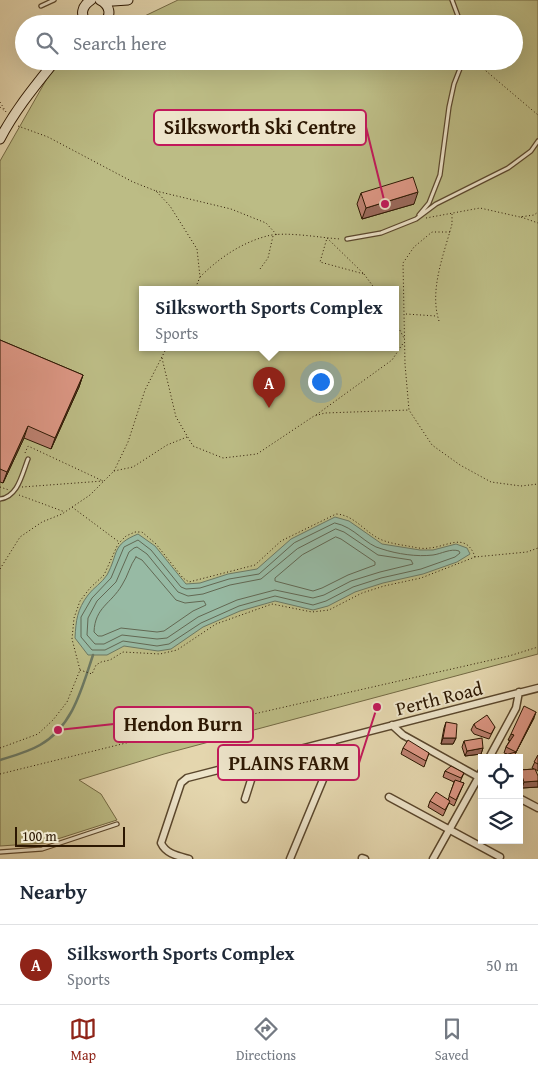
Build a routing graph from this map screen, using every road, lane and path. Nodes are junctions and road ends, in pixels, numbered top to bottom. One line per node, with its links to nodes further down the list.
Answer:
1 (54, 0): 7 (lane)
2 (78, 0): 9 (street)
3 (91, 0): 10 (street)
4 (101, 0): 5 (street); 8 (street)
5 (130, 0): 8 (street)
6 (452, 0): 11 (lane)
7 (41, 6)
8 (110, 14)
9 (82, 15)
10 (83, 15)
11 (458, 15)
12 (48, 70): 19 (street)
13 (459, 70): 25 (lane)
14 (485, 70): 17 (path)
15 (0, 102): 16 (path)
16 (0, 107)
17 (538, 115)
18 (13, 124): 21 (path)
19 (0, 139)
20 (538, 141): 25 (lane)
21 (156, 191): 29 (path); 34 (path)
22 (538, 212): 24 (path)
23 (452, 214): 24 (path); 25 (path); 27 (path)
24 (520, 217): 26 (path)
25 (416, 220): 31 (lane)
26 (538, 223)
27 (450, 232): 37 (path); 38 (path)
28 (273, 235): 29 (path); 32 (path); 34 (path)
29 (277, 235): 30 (path)
30 (327, 238): 31 (path); 33 (path); 33 (path)
31 (347, 239)
32 (260, 269)
33 (364, 274): 36 (path)
34 (200, 278): 35 (path)
35 (196, 286)
36 (373, 286)
37 (405, 314): 38 (path); 41 (path)
38 (437, 316): 39 (path)
39 (438, 321)
40 (399, 329): 41 (path)
41 (405, 340): 42 (path); 46 (path)
42 (399, 349)
43 (166, 351): 45 (path)
44 (398, 351): 47 (path)
45 (162, 358): 48 (path); 50 (path)
46 (410, 410): 47 (path); 52 (path)
47 (314, 416): 48 (path)
48 (188, 437): 50 (path)
49 (28, 459): 51 (path); 54 (lane)
50 (114, 471): 51 (path)
51 (104, 481): 54 (path); 57 (path)
52 (538, 484)
53 (0, 487): 55 (path)
54 (16, 488): 55 (lane)
55 (14, 492): 56 (lane); 58 (path)
56 (0, 499)
57 (72, 507): 58 (path); 59 (path)
58 (65, 512): 62 (path)
59 (120, 542): 61 (path); 64 (path)
60 (538, 548): 61 (path)
61 (476, 558): 64 (path)
62 (0, 569)
63 (538, 647): 72 (path)
64 (80, 670): 69 (path)
65 (538, 688): 66 (street, Perth Road)
66 (519, 692): 67 (street, Perth Road); 70 (street)
67 (392, 725): 68 (street, Perth Road); 73 (street)
68 (333, 740): 71 (street, Perth Road); 84 (street)
69 (0, 748)
70 (491, 754)
71 (257, 761): 76 (street); 83 (street, Perth Road)
72 (0, 774)
73 (478, 774)
74 (478, 781): 80 (street)
75 (389, 797): 80 (street)
76 (246, 799)
77 (522, 799): 78 (street)
78 (537, 805)
79 (117, 824): 81 (lane)
80 (449, 831): 82 (street); 85 (street)
81 (0, 852)
82 (500, 858)
83 (189, 859)
84 (290, 859)
85 (433, 859)

